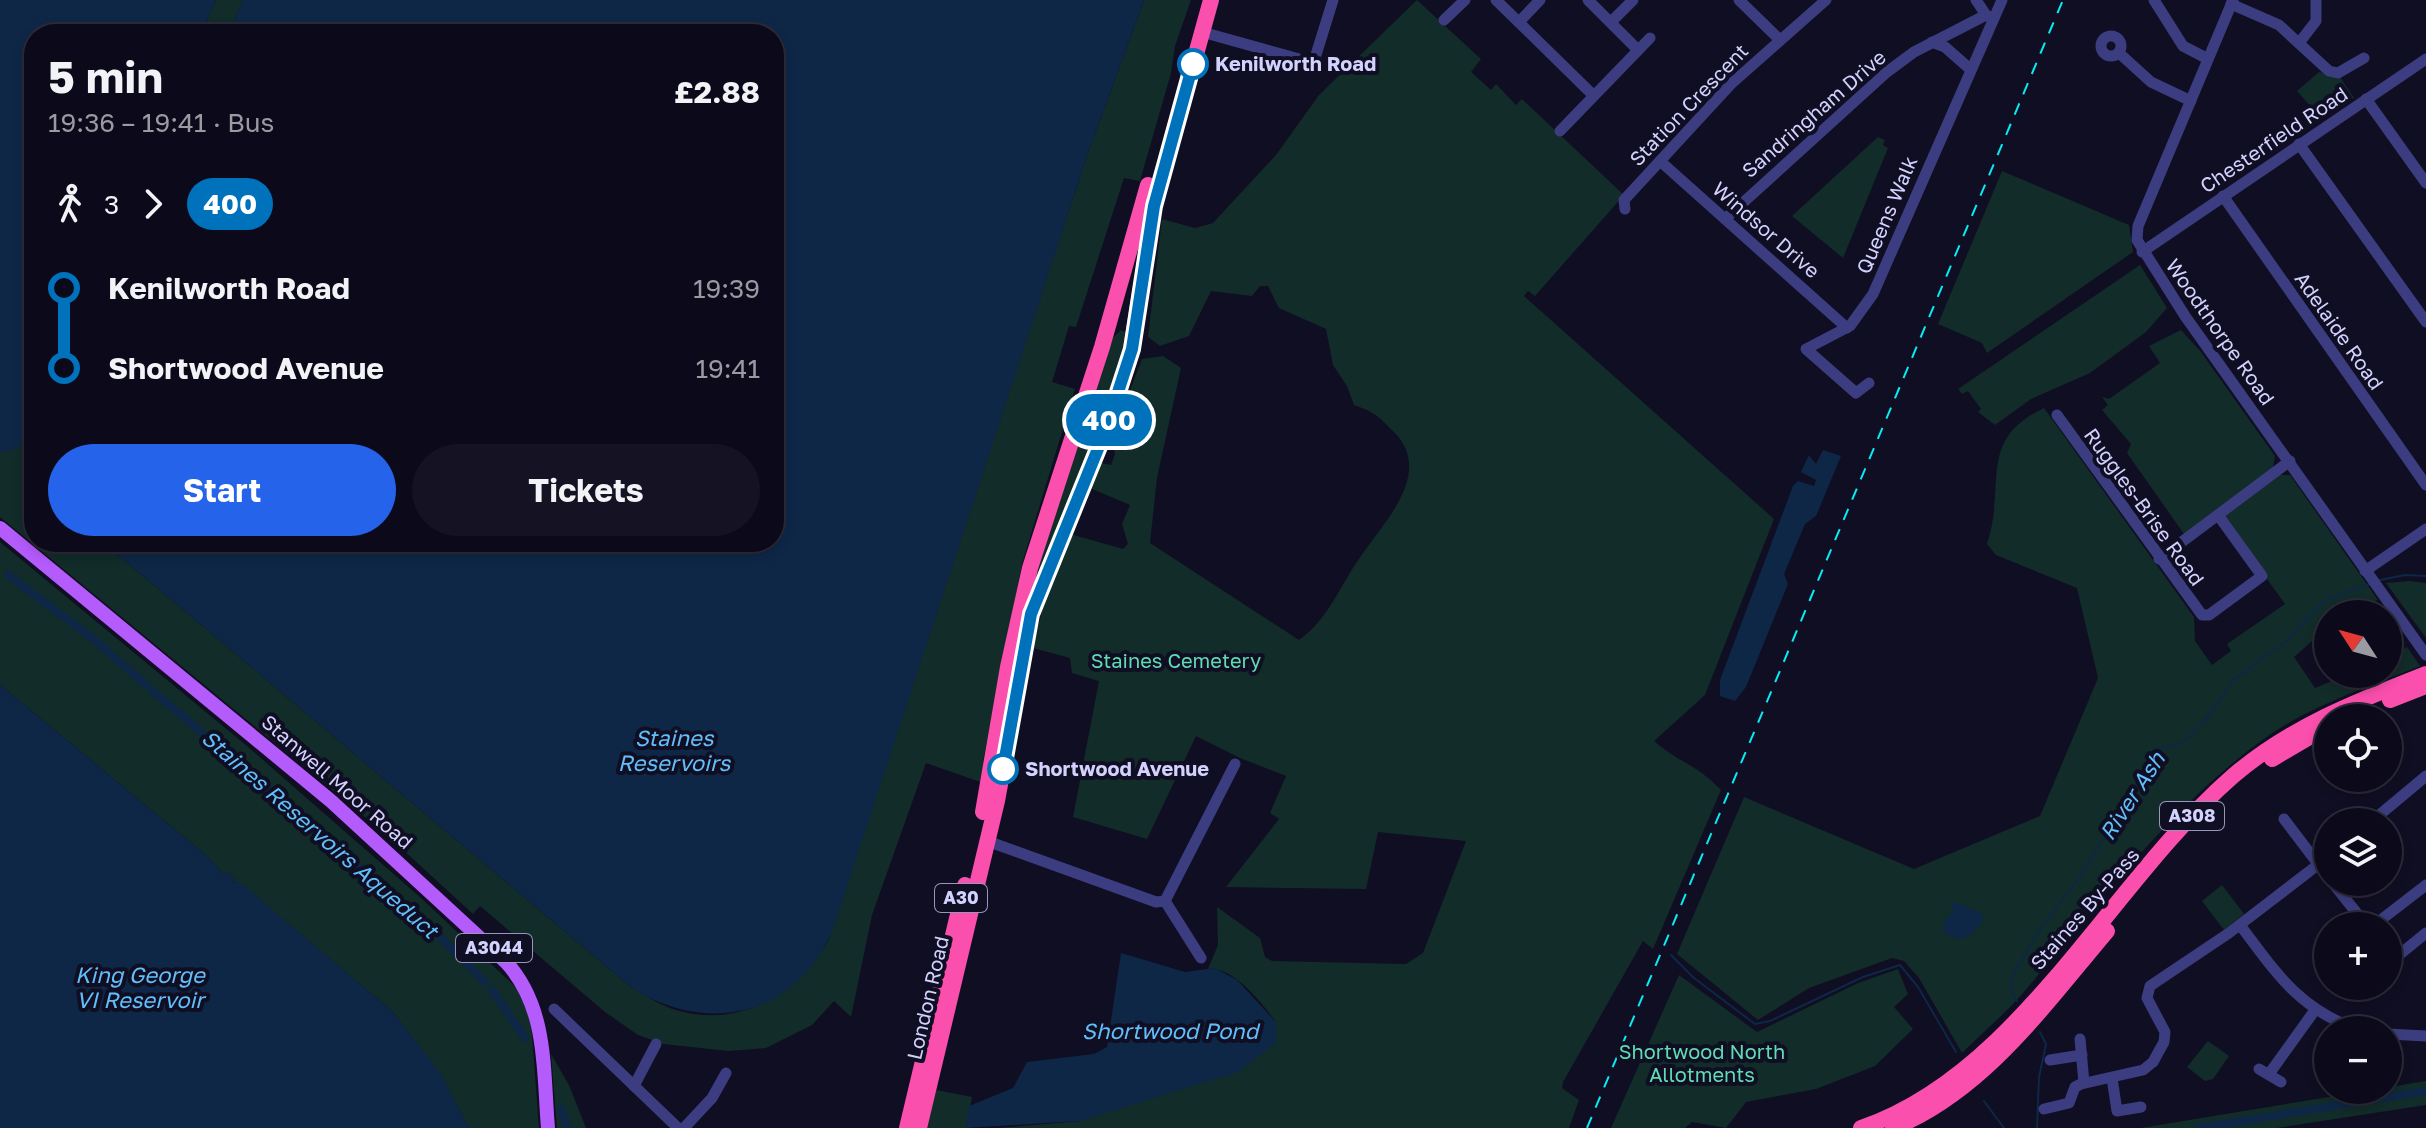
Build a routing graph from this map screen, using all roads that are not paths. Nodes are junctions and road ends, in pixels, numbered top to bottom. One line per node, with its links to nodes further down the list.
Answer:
1 (1201, 0): 46 (highway, A30)
2 (1211, 0): 20 (highway, London Road / A30)
3 (1333, 0): 20 (street)
4 (1465, 0): 17 (street)
5 (1496, 0): 18 (street)
6 (1540, 0): 18 (street)
7 (1588, 0): 19 (street)
8 (1633, 0): 19 (street)
9 (1739, 0): 22 (street)
10 (1826, 0): 22 (street, Station Crescent)
11 (1976, 0): 16 (street)
12 (2002, 0): 16 (street, Queens Walk)
13 (2154, 0): 28 (street)
14 (2316, 0): 24 (street)
15 (2232, 2): 24 (street); 28 (street, Woodthorpe Road)
16 (1990, 17): 23 (street, Sandringham Drive); 30 (street, Queens Walk)
17 (1444, 20)
18 (1519, 22): 31 (street)
19 (1611, 22): 25 (street)
20 (1202, 32): 44 (highway, London Road / A30)
21 (1650, 38): 25 (street)
22 (1780, 40): 36 (street, Station Crescent)
23 (1932, 42): 30 (street); 40 (street, Sandringham Drive)
24 (2299, 43): 27 (street)
25 (1638, 50): 31 (street)
26 (2119, 53): 33 (street)
27 (2364, 58)
28 (2208, 59): 33 (street, Woodthorpe Road)
29 (2426, 59): 32 (street, Chesterfield Road)
30 (1970, 69): 43 (street, Queens Walk)
31 (1593, 95): 34 (street)
32 (2366, 99): 35 (street, Chesterfield Road); 37 (street)
33 (2191, 101): 41 (street, Woodthorpe Road)
34 (1560, 131)
35 (2299, 144): 38 (street, Chesterfield Road); 42 (street)
36 (1660, 161): 39 (street, Station Crescent); 40 (street, Windsor Drive)
37 (2426, 183)
38 (2223, 196): 41 (street, Chesterfield Road); 51 (street, Adelaide Road)
39 (1625, 209)
40 (1725, 219): 43 (street, Windsor Drive)
41 (2142, 252): 50 (street, Woodthorpe Road)
42 (2426, 322)
43 (1847, 328): 45 (street, Queens Walk)
44 (1134, 336): 46 (highway, A30); 49 (highway, London Road / A30)
45 (1869, 383)
46 (1084, 404): 48 (highway, A30)
47 (2057, 415): 57 (street, Ruggles-Brise Road)
48 (1078, 425): 49 (highway); 99 (highway, A30)
49 (1106, 429): 68 (highway, London Road / A30)
50 (2290, 461): 52 (street); 58 (street, Woodthorpe Road)
51 (2426, 485)
52 (2218, 515): 57 (street); 57 (street, Ruggles-Brise Road)
53 (0, 528): 55 (main road, Stanwell Moor Road / A3044)
54 (2426, 529): 58 (street)
55 (24, 548)
56 (29, 552): 96 (main road, Stanwell Moor Road / A3044)
57 (2159, 559)
58 (2370, 579): 59 (street, Woodthorpe Road)
59 (2426, 655)
60 (2426, 674): 101 (highway, Staines By-Pass / A308)
61 (2426, 686): 62 (highway)
62 (2381, 704)
63 (2314, 734): 102 (highway, Staines By-Pass / A308)
64 (1235, 764): 73 (street)
65 (2426, 776): 66 (street)
66 (2388, 808)
67 (2283, 819): 69 (street)
68 (987, 841): 73 (street); 100 (highway, London Road / A30)
69 (2314, 852)
70 (2314, 868): 76 (street)
71 (2426, 885): 75 (street)
72 (2344, 896): 74 (street)
73 (1165, 901): 79 (street)
74 (2358, 912)
75 (2389, 912)
76 (2240, 925): 81 (street); 90 (street)
77 (2426, 933): 78 (street)
78 (2402, 953)
79 (1201, 958)
80 (554, 1009): 93 (street)
81 (2315, 1010): 82 (street); 91 (street)
82 (2328, 1016)
83 (2402, 1035): 84 (street)
84 (2426, 1036)
85 (2080, 1039): 87 (street)
86 (656, 1044): 93 (street)
87 (2082, 1055): 88 (street); 92 (street)
88 (2050, 1060)
89 (726, 1073): 98 (street)
90 (2112, 1078): 92 (street); 94 (street)
91 (2281, 1082)
92 (2084, 1083): 95 (street)
93 (634, 1086): 97 (street)
94 (2141, 1107)
95 (2044, 1109)
96 (548, 1128)
97 (678, 1128)
98 (684, 1128)
99 (907, 1128)
100 (919, 1128)
101 (1861, 1128)
102 (1893, 1128)

